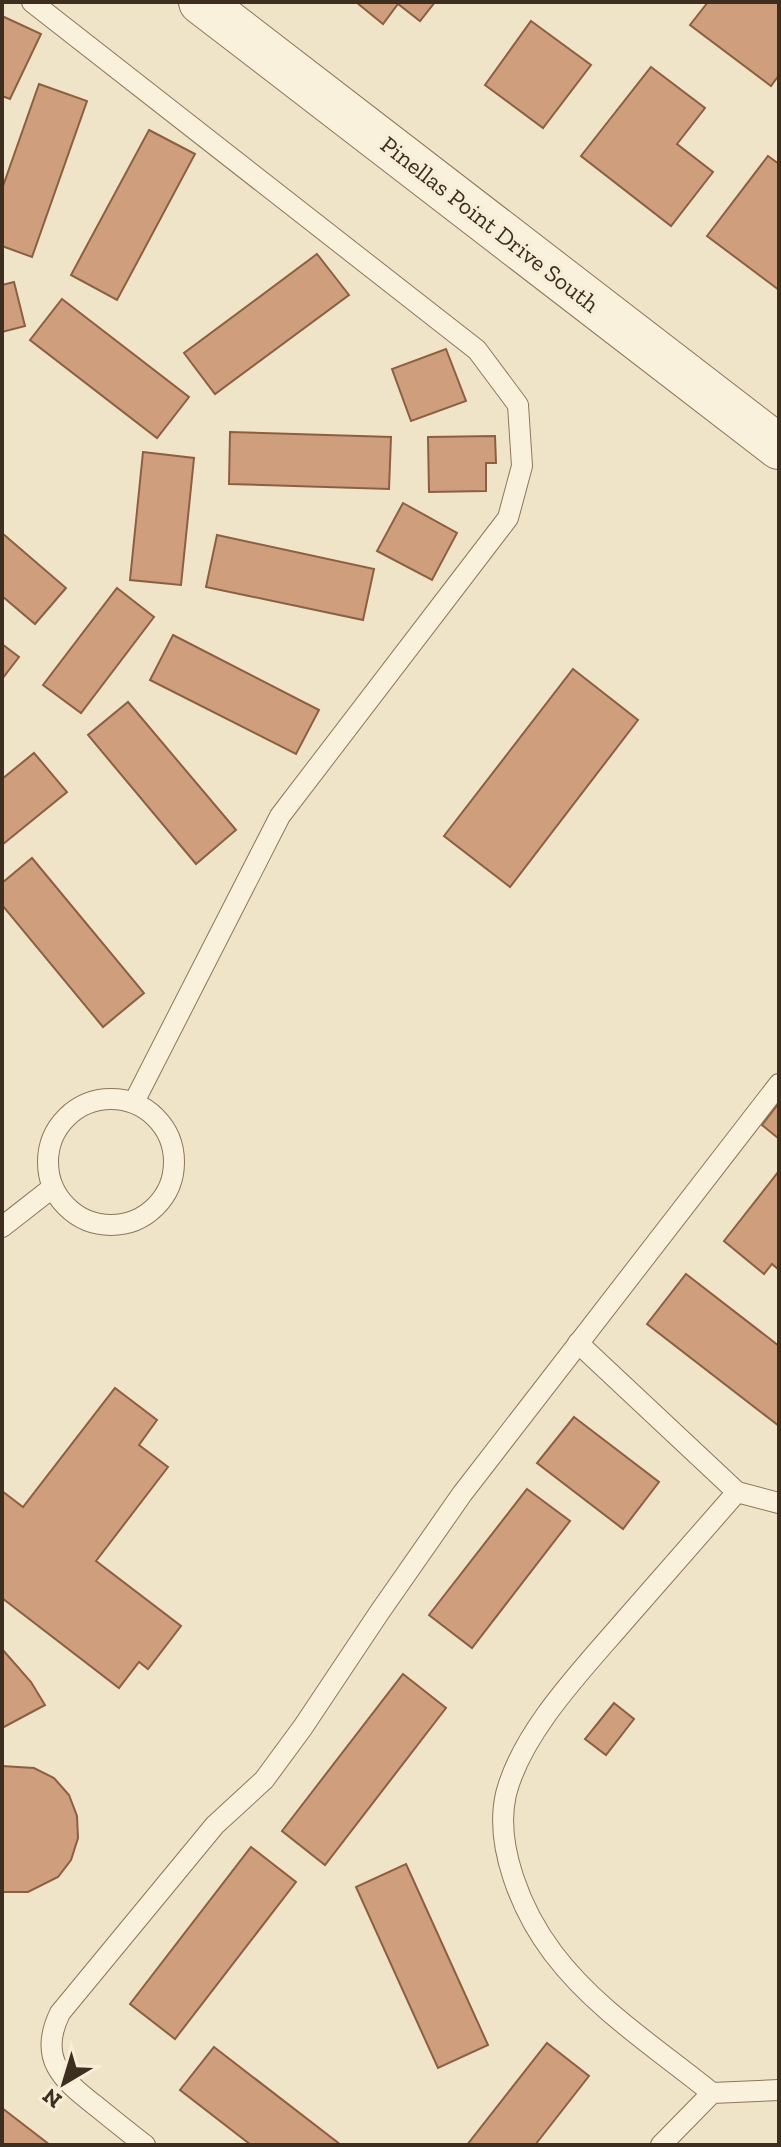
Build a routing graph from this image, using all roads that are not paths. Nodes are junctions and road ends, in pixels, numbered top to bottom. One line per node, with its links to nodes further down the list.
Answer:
1 (32, 2): 5 (lane)
2 (201, 2): 3 (street, Pinellas Point Drive South)
3 (779, 447)
4 (779, 1084): 8 (lane)
5 (134, 1102): 6 (lane); 6 (lane)
6 (52, 1188): 7 (lane)
7 (2, 1227)
8 (578, 1343): 9 (lane); 13 (lane)
9 (737, 1492): 10 (lane); 12 (lane)
10 (779, 1503)
11 (779, 2090): 12 (lane)
12 (712, 2093): 14 (lane)
13 (145, 2145)
14 (661, 2145)

